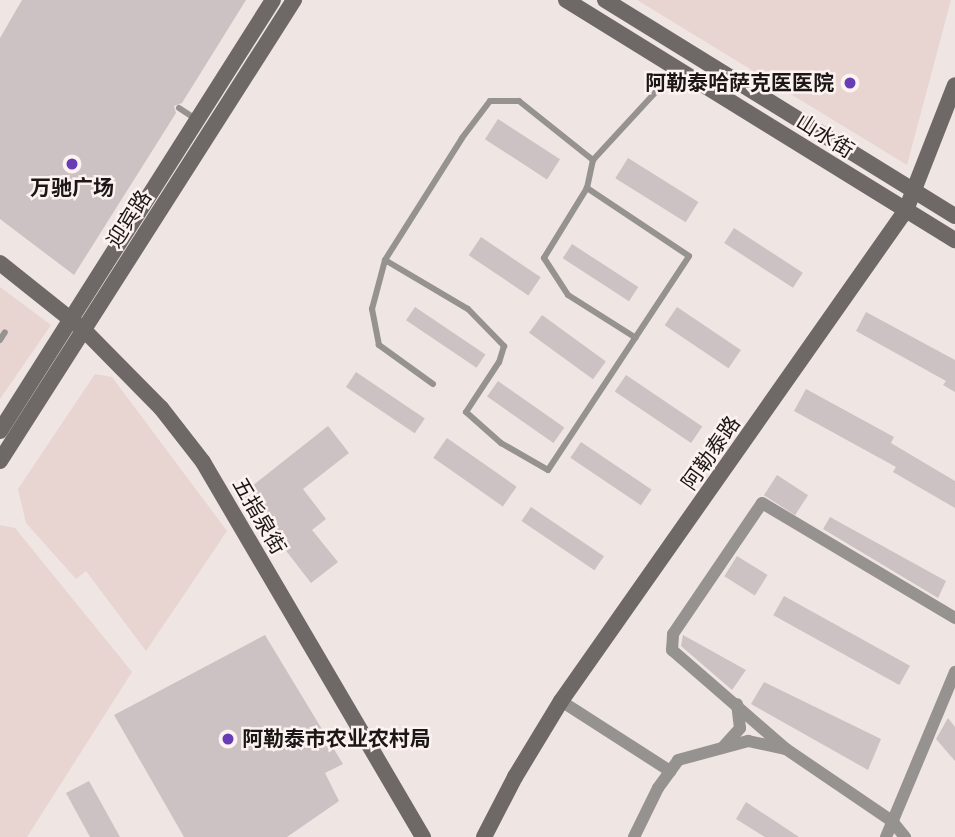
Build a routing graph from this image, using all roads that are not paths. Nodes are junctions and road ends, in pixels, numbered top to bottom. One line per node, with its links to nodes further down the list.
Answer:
1 (273, 0): 8 (main road, 迎宾路)
2 (294, 0): 17 (main road, 迎宾路)
3 (567, 0): 5 (main road, 山水街)
4 (605, 0): 11 (main road, 山水街)
5 (677, 69): 9 (lane); 12 (main road, 山水街)
6 (955, 85): 11 (main road, 阿勒泰路)
7 (179, 108): 8 (lane)
8 (198, 120): 17 (main road, 迎宾路)
9 (593, 160): 10 (lane); 15 (lane)
10 (587, 188): 19 (lane); 19 (lane)
11 (913, 190): 12 (main road, 阿勒泰路); 13 (main road, 山水街)
12 (906, 210): 14 (main road, 山水街); 26 (main road, 阿勒泰路)
13 (955, 216)
14 (955, 240)
15 (385, 260): 19 (lane); 21 (lane)
16 (0, 263): 17 (main road, 五指泉街)
17 (78, 325): 22 (main road, 迎宾路); 23 (main road, 迎宾路); 32 (main road, 五指泉街)
18 (5, 332): 20 (lane)
19 (636, 338)
20 (0, 340)
21 (433, 384)
22 (0, 431)
23 (0, 461)
24 (955, 618): 27 (street)
25 (955, 671): 31 (street)
26 (561, 701): 30 (street); 33 (main road, 阿勒泰路)
27 (737, 704): 28 (street); 29 (street)
28 (724, 746): 29 (street); 30 (street)
29 (786, 749): 31 (street)
30 (670, 771): 34 (street)
31 (892, 821): 35 (street); 36 (street)
32 (423, 837)
33 (484, 837)
34 (634, 837)
35 (886, 837)
36 (905, 837)

